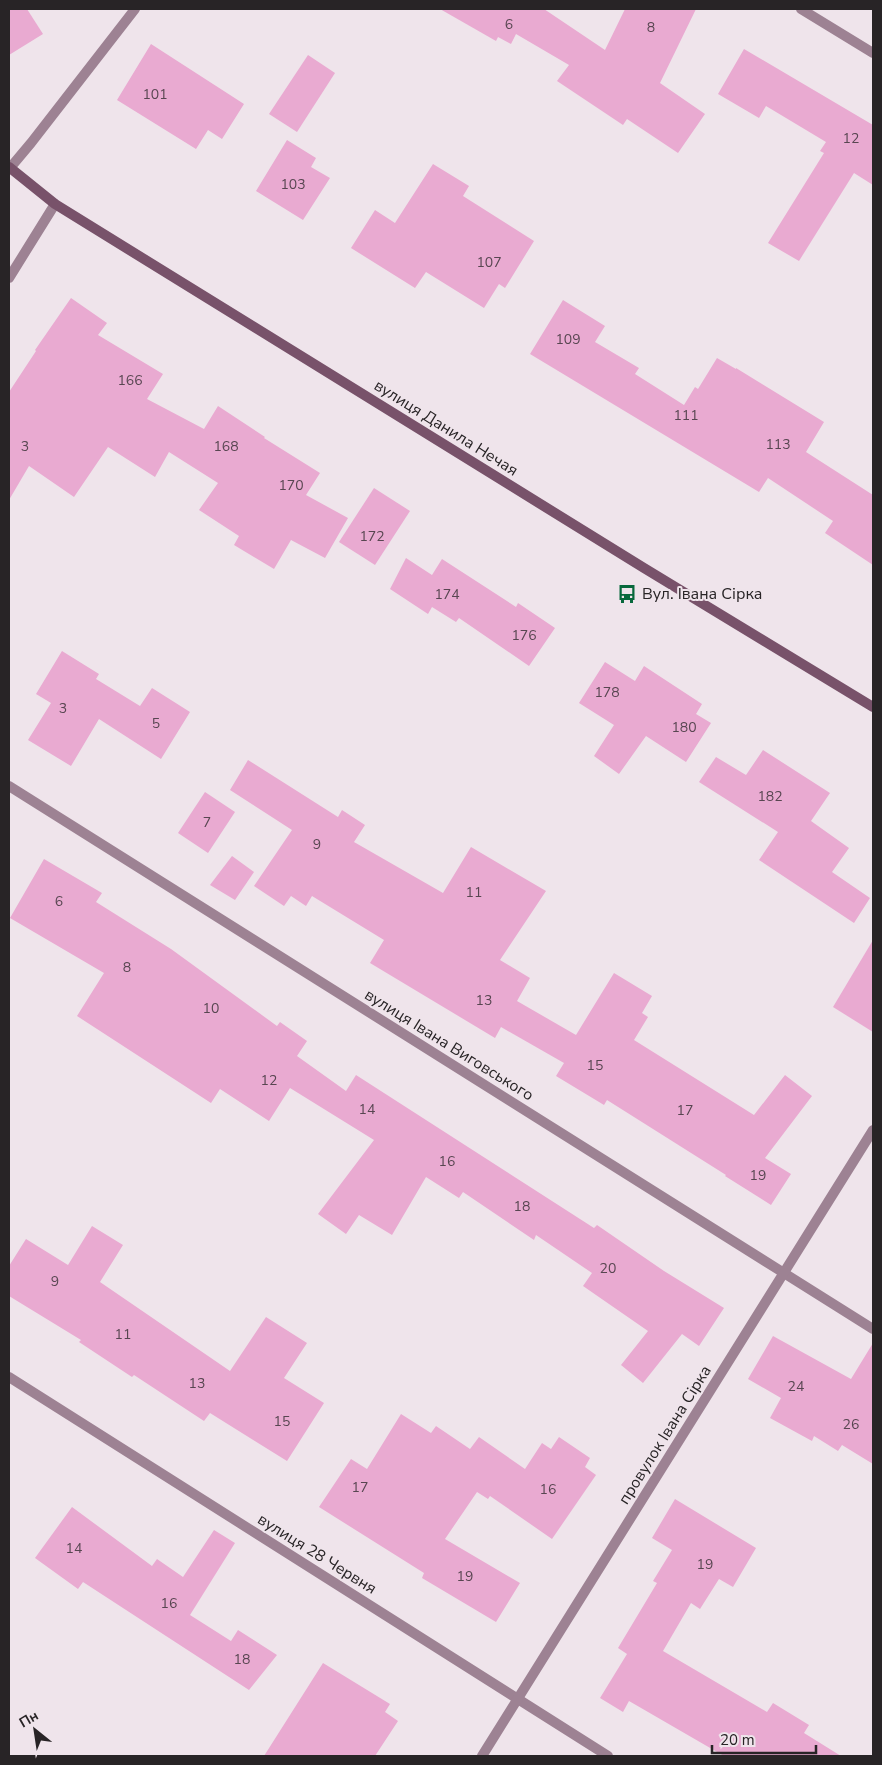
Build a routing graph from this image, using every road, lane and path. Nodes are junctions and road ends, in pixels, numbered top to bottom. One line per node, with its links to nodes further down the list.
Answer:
1 (135, 9): 4 (street)
2 (801, 9): 3 (street)
3 (873, 53)
4 (10, 167): 5 (main road, вулиця Данила Нечая)
5 (55, 204): 6 (street); 7 (main road, вулиця Данила Нечая)
6 (9, 278)
7 (873, 707)
8 (9, 786): 10 (street, вулиця Івана Виговського)
9 (873, 1130): 10 (street, провулок Івана Сірка)
10 (784, 1273): 11 (street, вулиця Івана Виговського); 13 (street, провулок Івана Сірка)
11 (873, 1328)
12 (9, 1377): 13 (street, вулиця 28 Червня)
13 (518, 1699): 14 (street, провулок Івана Сірка); 15 (street, вулиця 28 Червня)
14 (482, 1756)
15 (608, 1756)

